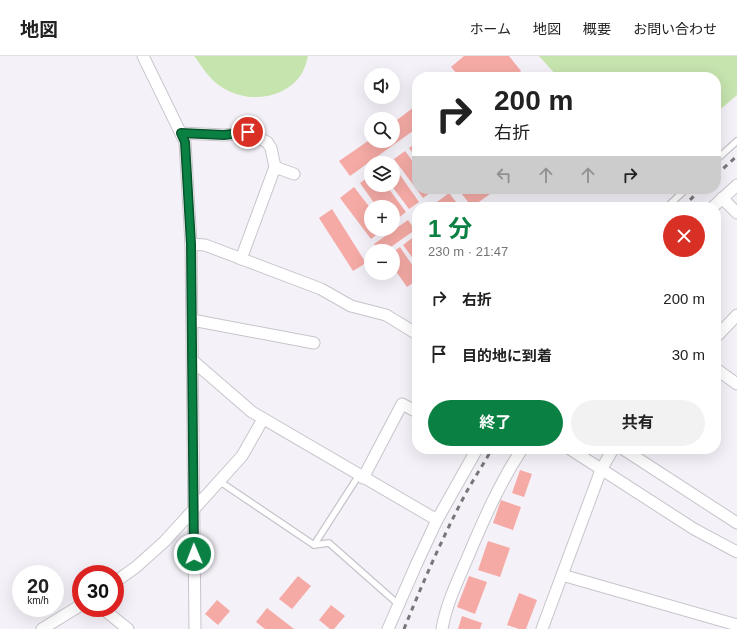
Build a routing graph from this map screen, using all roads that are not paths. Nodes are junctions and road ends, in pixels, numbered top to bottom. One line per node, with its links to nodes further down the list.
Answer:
1 (143, 56): 2 (street)
2 (181, 133): 5 (street); 13 (street)
3 (737, 141): 4 (lane)
4 (721, 155)
5 (275, 167): 6 (street); 14 (street)
6 (294, 174)
7 (737, 185): 9 (street)
8 (681, 194): 10 (lane)
9 (722, 198): 11 (street); 12 (street)
10 (672, 202)
11 (718, 202)
12 (737, 213)
13 (191, 244): 14 (street); 16 (street)
14 (241, 259): 17 (street)
15 (737, 316): 18 (street)
16 (192, 320): 19 (street); 20 (street)
17 (412, 331)
18 (721, 332)
19 (314, 343)
20 (193, 361): 24 (street); 33 (street)
21 (721, 373): 22 (street)
22 (737, 384)
23 (412, 409): 31 (street)
24 (263, 419): 31 (street); 32 (street)
25 (474, 454): 34 (street)
26 (519, 454): 48 (street)
27 (577, 454): 30 (street)
28 (610, 454): 30 (street)
29 (631, 454): 35 (street)
30 (601, 470): 37 (street); 39 (street)
31 (361, 476): 34 (street); 36 (lane)
32 (219, 481): 33 (street); 36 (lane)
33 (193, 509): 38 (street); 46 (street)
34 (437, 520): 40 (street)
35 (737, 523)
36 (314, 545): 40 (lane)
37 (737, 552)
38 (124, 576)
39 (562, 576): 43 (street); 49 (street)
40 (398, 604): 47 (street)
41 (72, 611): 44 (street)
42 (113, 617): 45 (street)
43 (737, 625)
44 (42, 629)
45 (128, 629)
46 (195, 629)
47 (388, 629)
48 (442, 629)
49 (542, 629)

